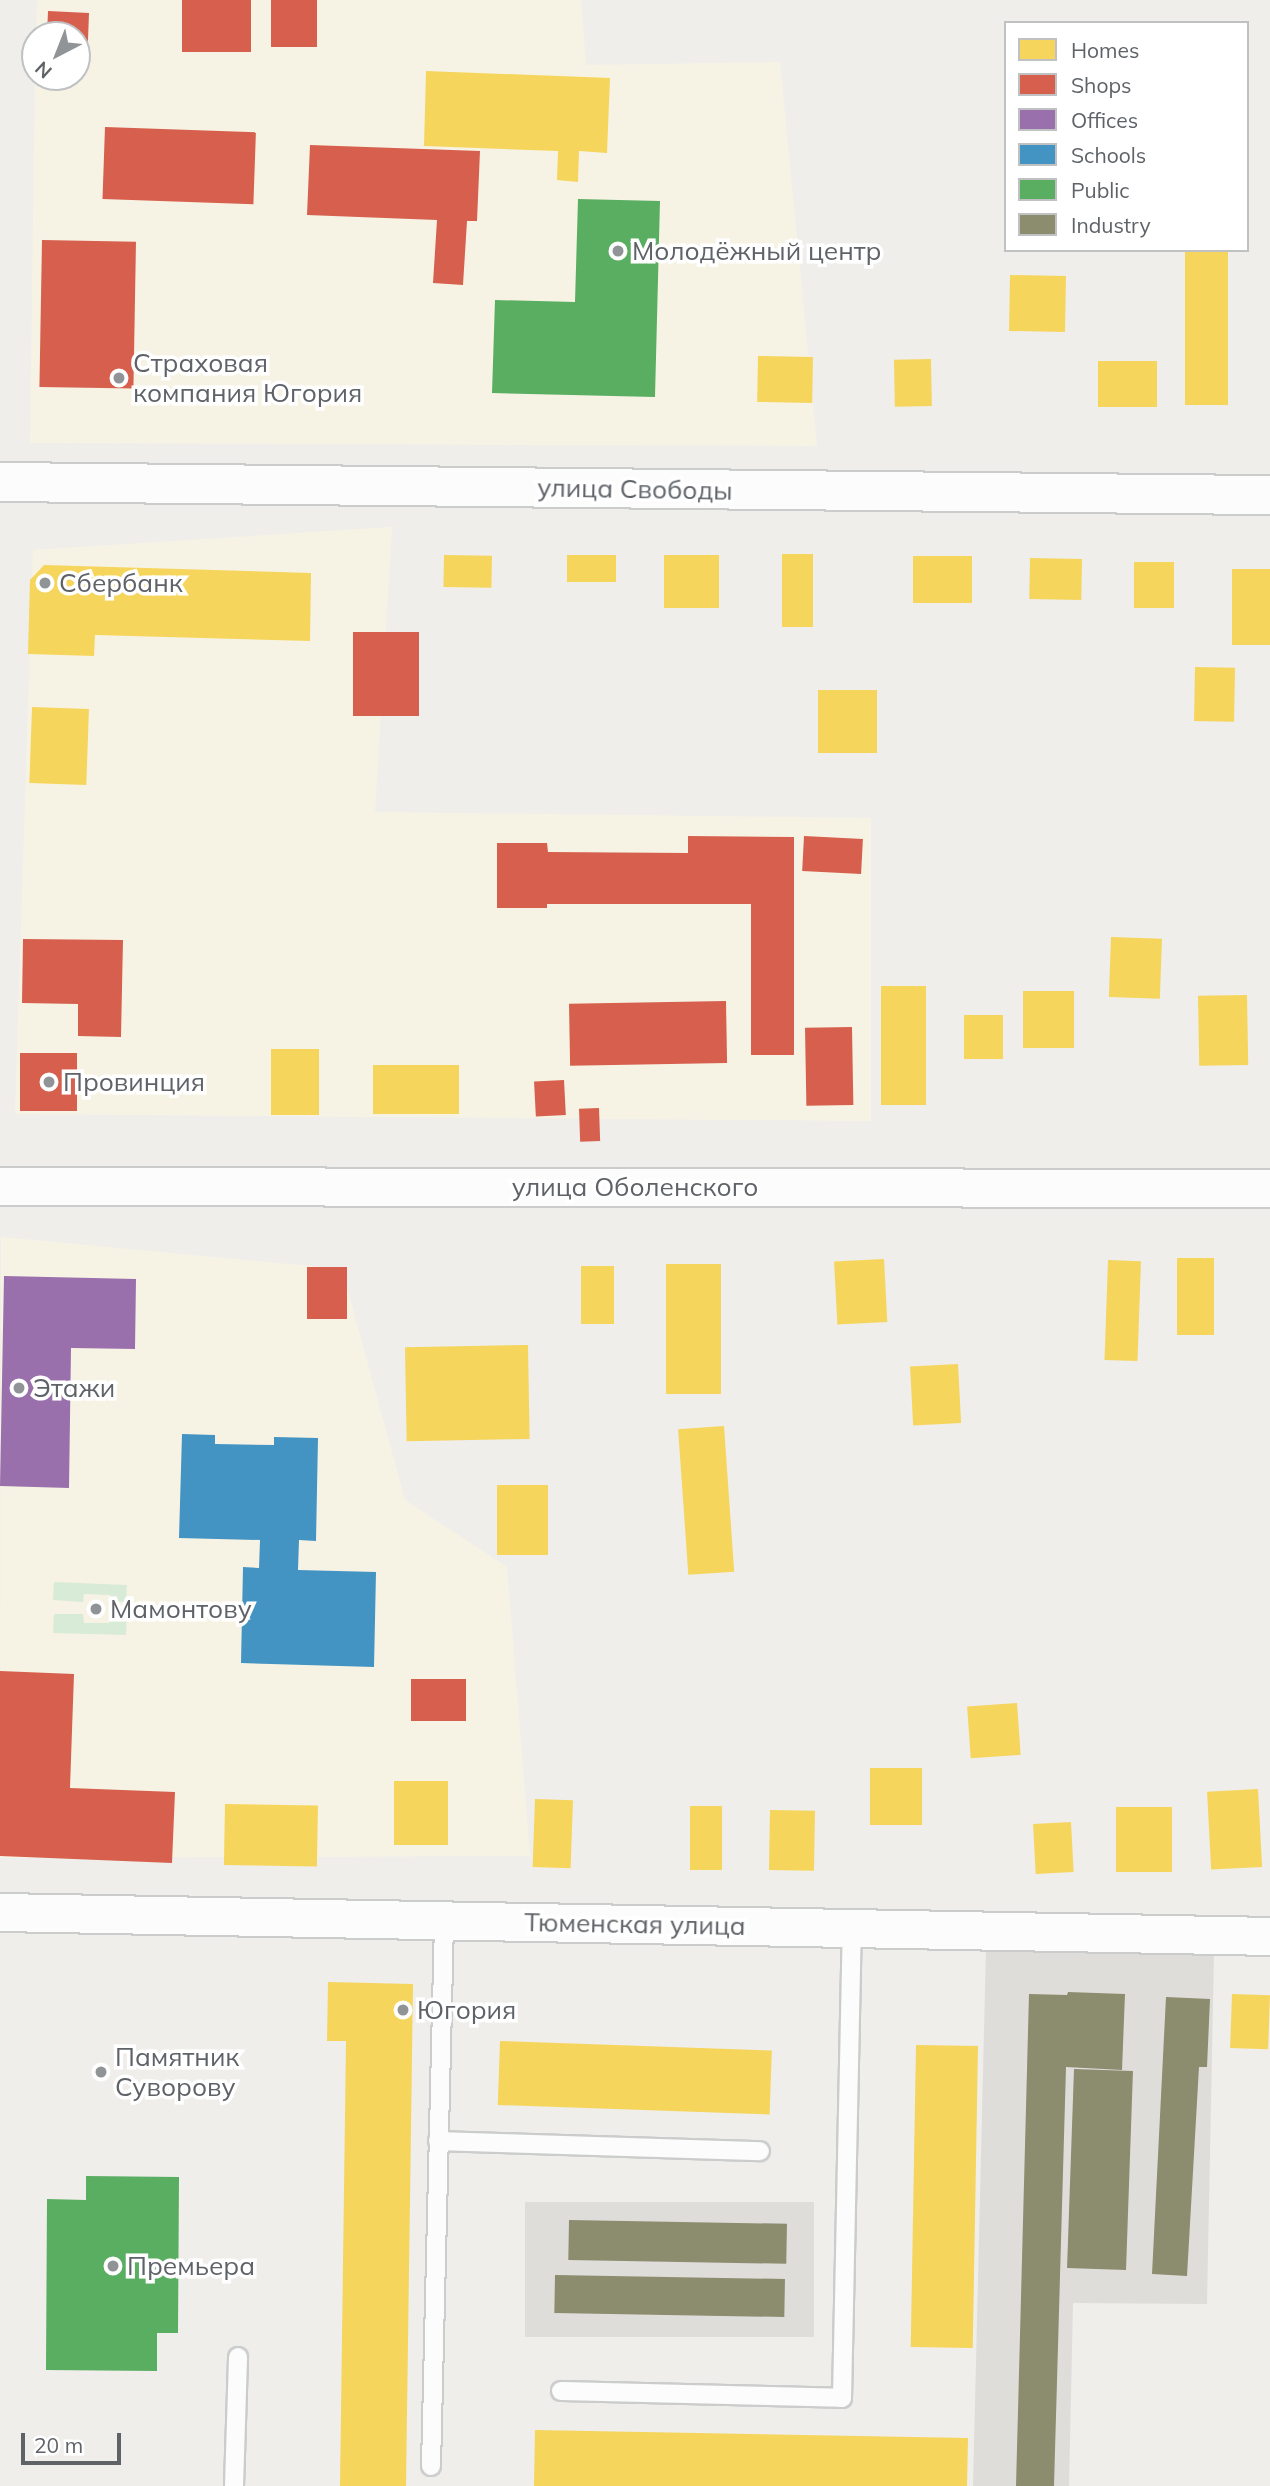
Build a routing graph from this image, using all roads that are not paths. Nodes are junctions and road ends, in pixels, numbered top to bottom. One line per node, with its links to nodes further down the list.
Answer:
1 (0, 482): 2 (street, улица Свободы)
2 (1270, 495)
3 (0, 1186): 4 (street, улица Оболенского)
4 (1270, 1188)
5 (0, 1912): 6 (street, Тюменская улица)
6 (444, 1921): 7 (street, Тюменская улица); 9 (lane)
7 (852, 1928): 8 (street, Тюменская улица); 12 (lane)
8 (1270, 1936)
9 (438, 2141): 10 (lane); 13 (lane)
10 (760, 2151)
11 (238, 2357): 14 (lane)
12 (561, 2391)
13 (431, 2466)
14 (234, 2486)

